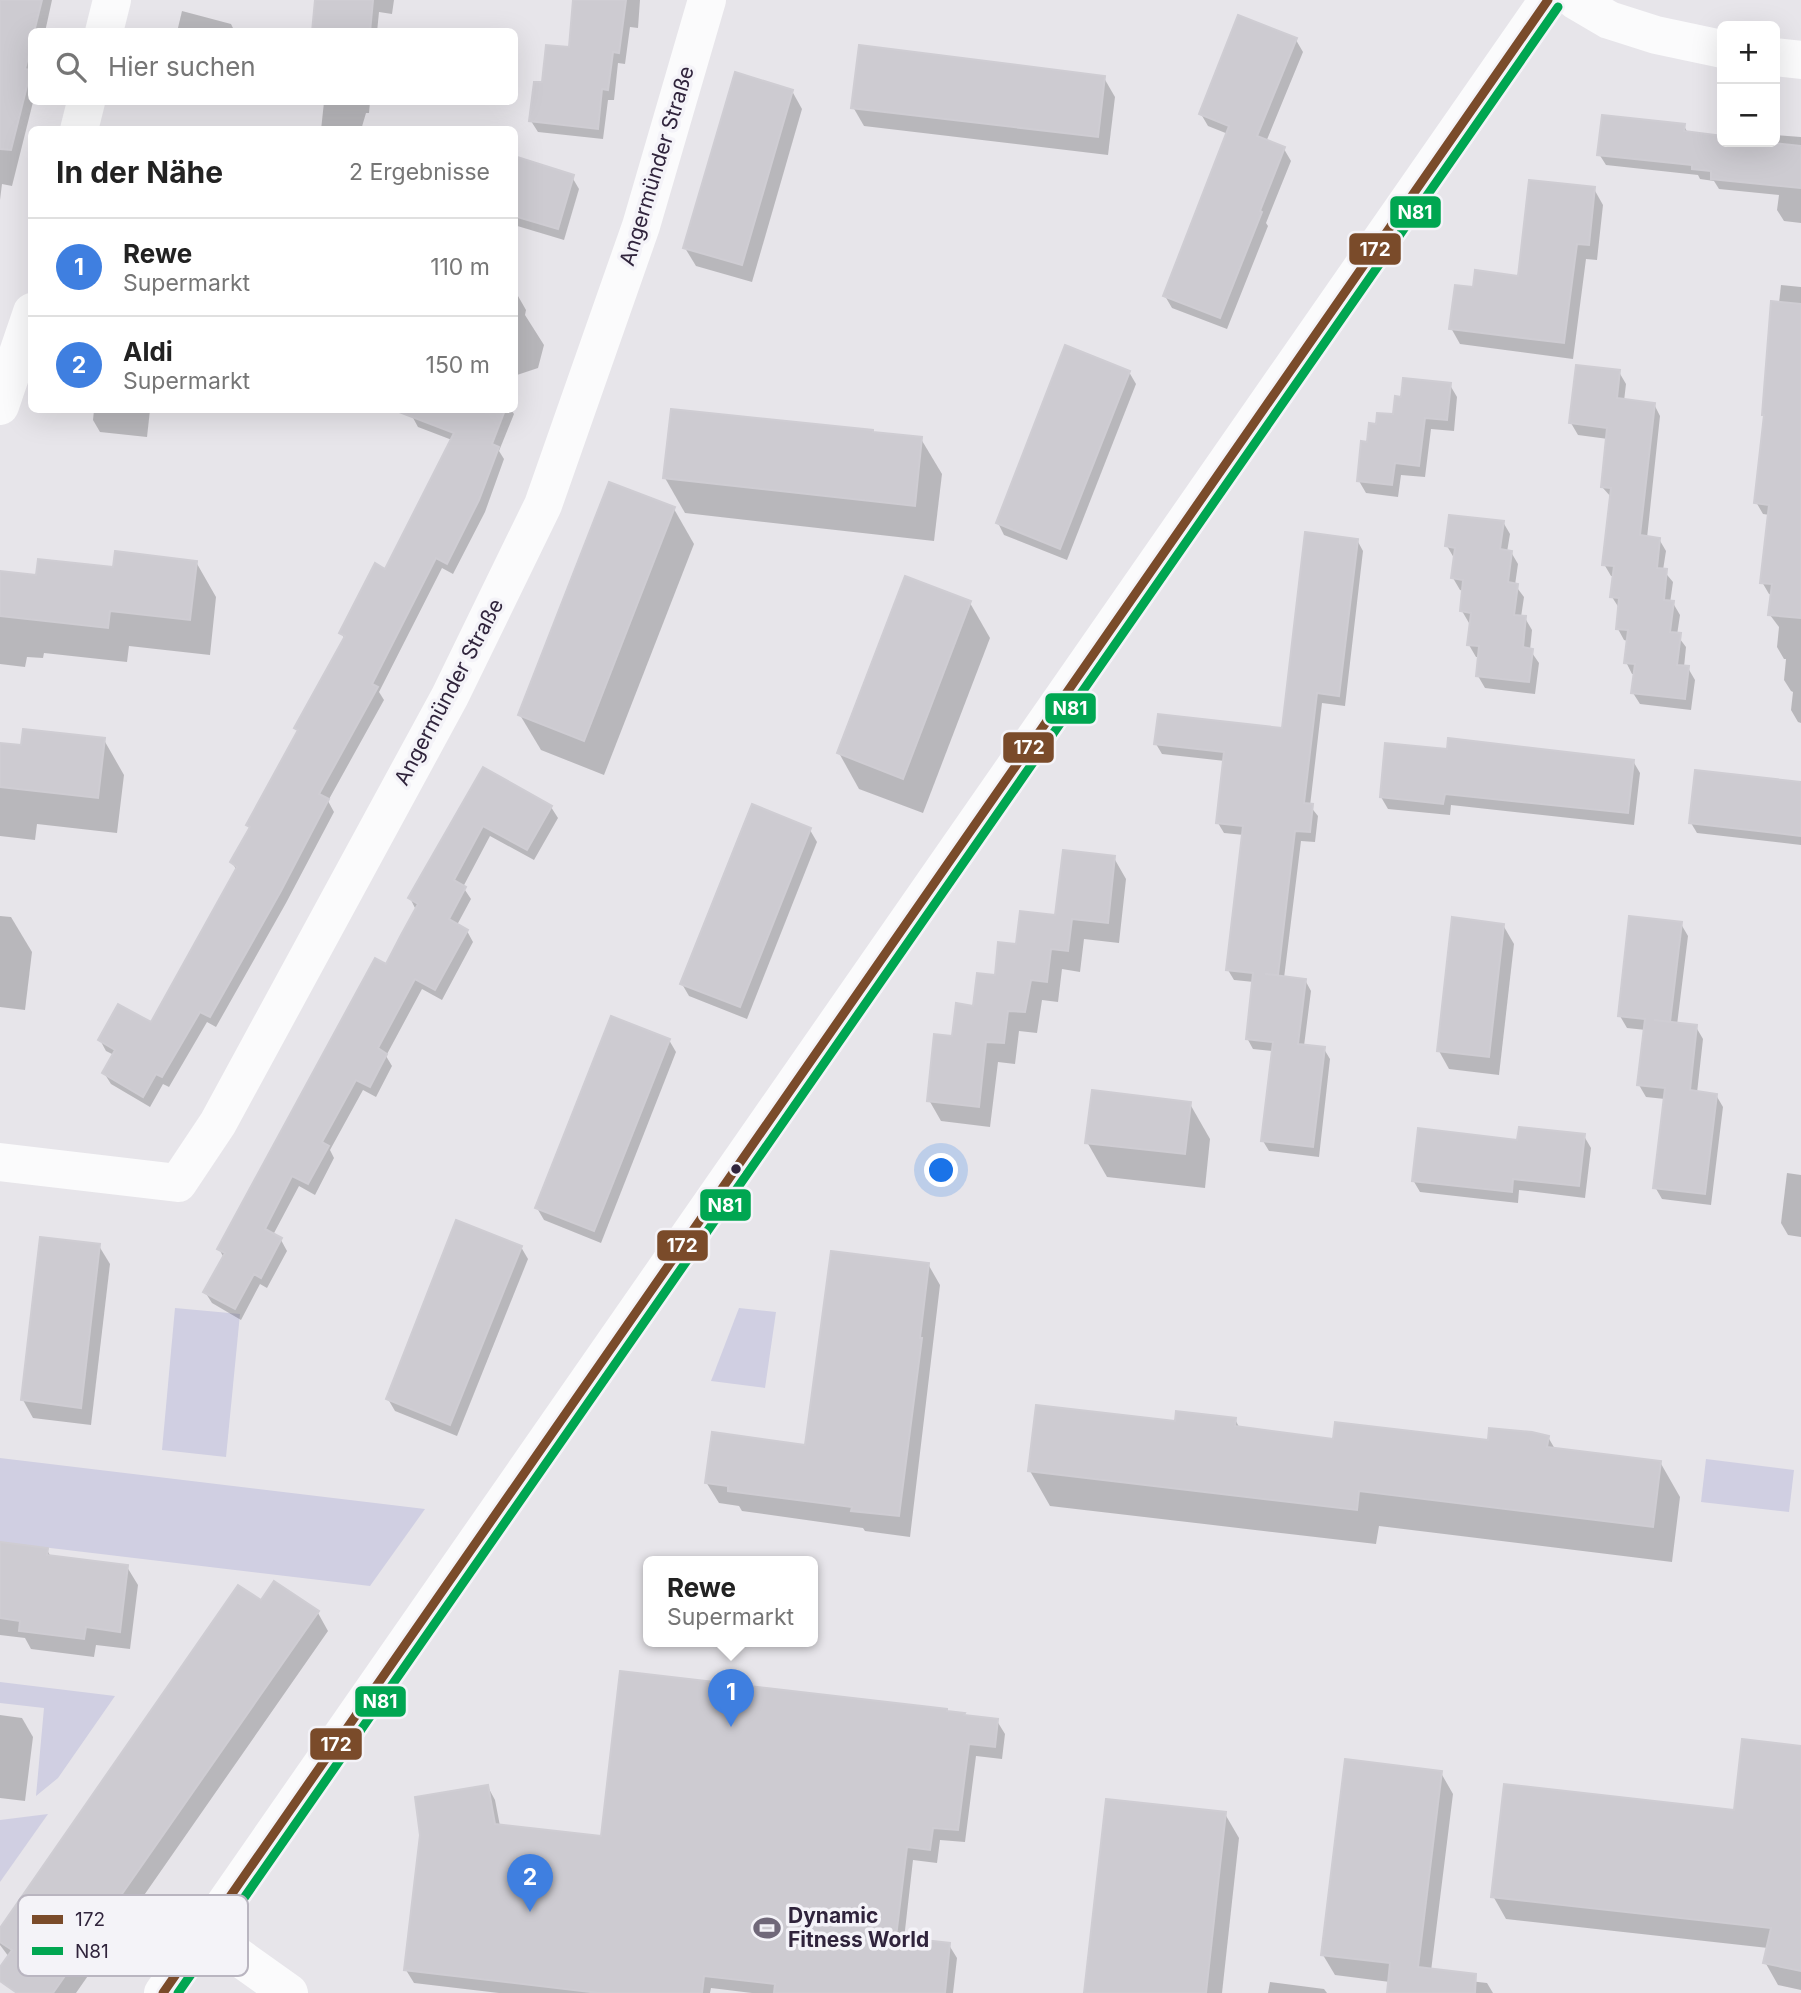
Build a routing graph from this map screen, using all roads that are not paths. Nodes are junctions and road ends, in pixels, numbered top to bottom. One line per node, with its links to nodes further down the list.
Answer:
1 (112, 0): 5 (street)
2 (707, 0): 13 (street, Angermünder Straße)
3 (1548, 0): 14 (street)
4 (1575, 0): 6 (street)
5 (105, 28)
6 (1717, 48)
7 (1780, 58): 8 (street)
8 (1801, 60)
9 (85, 105): 10 (street)
10 (80, 126)
11 (28, 324): 12 (street)
12 (0, 406)
13 (0, 1162)
14 (231, 1895)
15 (248, 1964): 18 (street)
16 (175, 1976): 17 (street)
17 (163, 1993)
18 (289, 1993)

